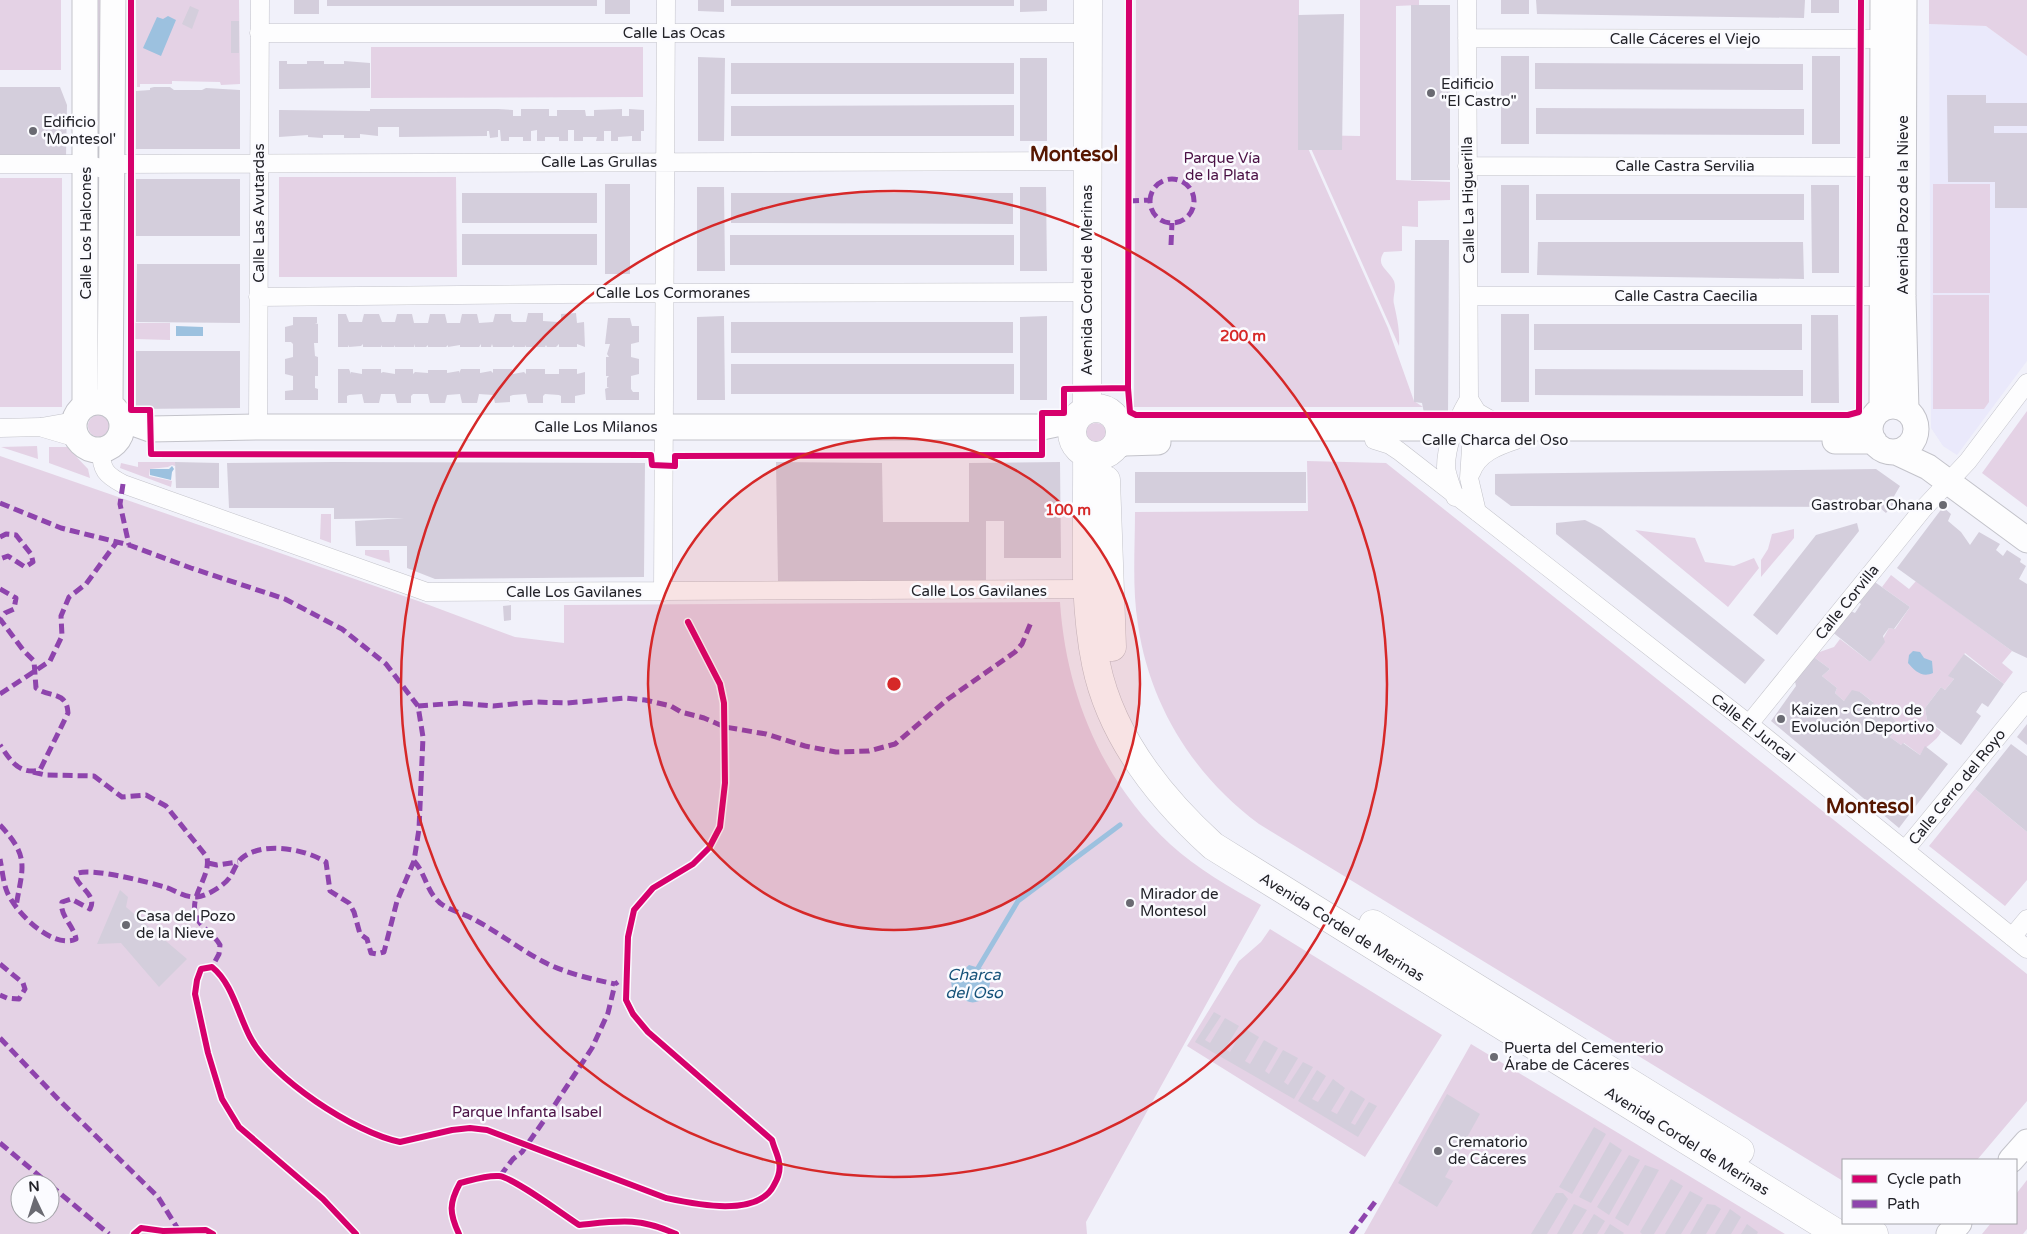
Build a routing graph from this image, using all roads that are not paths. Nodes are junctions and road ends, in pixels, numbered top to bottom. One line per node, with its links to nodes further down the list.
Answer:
1 (86, 0): 19 (street, Calle Los Halcones)
2 (113, 0): 20 (street, Calle Los Halcones)
3 (260, 0): 10 (street, Calle Las Avutardas)
4 (666, 0): 11 (street)
5 (1088, 0): 12 (main road, Avenida Cordel de Merinas)
6 (1104, 0): 36 (main road, Avenida Cordel de Merinas)
7 (1467, 0): 13 (street, Calle La Higuerilla)
8 (1883, 0): 14 (street, Avenida Pozo de la Nieve)
9 (1904, 0): 14 (street, Avenida Pozo de la Nieve)
10 (260, 33): 11 (street, Calle Las Ocas); 17 (street, Calle Las Avutardas)
11 (666, 33): 12 (street, Calle Las Ocas); 16 (street)
12 (1088, 33): 15 (main road, Avenida Cordel de Merinas)
13 (1467, 38): 14 (street, Calle Cáceres el Viejo); 21 (street, Calle La Higuerilla)
14 (1893, 39): 22 (street, Avenida Pozo de la Nieve)
15 (1087, 161): 16 (street, Calle Las Grullas); 23 (main road, Avenida Cordel de Merinas)
16 (666, 162): 17 (street, Calle Las Grullas); 24 (street)
17 (259, 163): 20 (street, Calle Las Grullas); 27 (street, Calle Las Avutardas)
18 (0, 164): 19 (street, Calle Las Grullas)
19 (86, 164): 20 (street, Calle Las Grullas); 30 (street, Calle Los Halcones)
20 (112, 164): 34 (street, Calle Los Halcones)
21 (1468, 166): 22 (street, Calle Castra Servilia); 25 (street, Calle La Higuerilla)
22 (1893, 167): 26 (street, Avenida Pozo de la Nieve)
23 (1087, 292): 24 (street, Calle Los Cormoranes); 36 (main road, Avenida Cordel de Merinas)
24 (665, 293): 27 (street, Calle Los Cormoranes); 35 (street)
25 (1469, 296): 26 (street, Calle Castra Caecilia); 31 (street, Calle La Higuerilla)
26 (1893, 296): 29 (street, Avenida Pozo de la Nieve)
27 (258, 297): 32 (street, Calle Las Avutardas)
28 (2027, 382): 43 (street, Calle Corvilla)
29 (1883, 420): 37 (street, Calle Charca del Oso); 37 (street, Calle Charca del Oso); 38 (street); 40 (street)
30 (79, 421): 33 (street); 34 (street); 34 (street, Calle Los Milanos)
31 (1461, 424): 36 (street, Calle Charca del Oso); 37 (street, Calle Charca del Oso); 39 (street, Calle Charca del Oso); 42 (street); 44 (street)
32 (258, 427): 34 (street, Calle Los Milanos); 35 (street, Calle Los Milanos)
33 (0, 428)
34 (113, 428): 48 (street, Calle Los Gavilanes)
35 (664, 428): 36 (street, Calle Los Milanos); 48 (street)
36 (1096, 432): 39 (street, Calle Charca del Oso); 47 (main road, Avenida Cordel de Merinas); 57 (main road, Avenida Cordel de Merinas)
37 (1512, 434): 42 (street)
38 (1915, 436): 40 (street); 41 (street)
39 (1374, 440): 44 (street, Calle El Juncal)
40 (1896, 452): 41 (street)
41 (1928, 467): 43 (street)
42 (1470, 478): 45 (street)
43 (1948, 483): 46 (street); 50 (street, Calle Corvilla)
44 (1455, 497): 45 (street, Calle El Juncal)
45 (1476, 512): 50 (street, Calle El Juncal)
46 (2027, 540)
47 (1088, 589): 48 (street, Calle Los Gavilanes); 60 (main road, Avenida Cordel de Merinas)
48 (664, 592)
49 (2027, 701): 51 (street, Calle Cerro del Royo)
50 (1749, 724): 51 (street, Calle El Juncal)
51 (1905, 850): 53 (street, Calle El Juncal)
52 (2027, 919): 53 (street)
53 (2012, 937): 54 (street, Calle El Juncal)
54 (2027, 949)
55 (2027, 1142): 56 (street)
56 (2013, 1159)
57 (1842, 1214)
58 (1858, 1224): 61 (main road)
59 (1958, 1224): 62 (street)
60 (1838, 1234)
61 (1874, 1234)
62 (1949, 1234)

